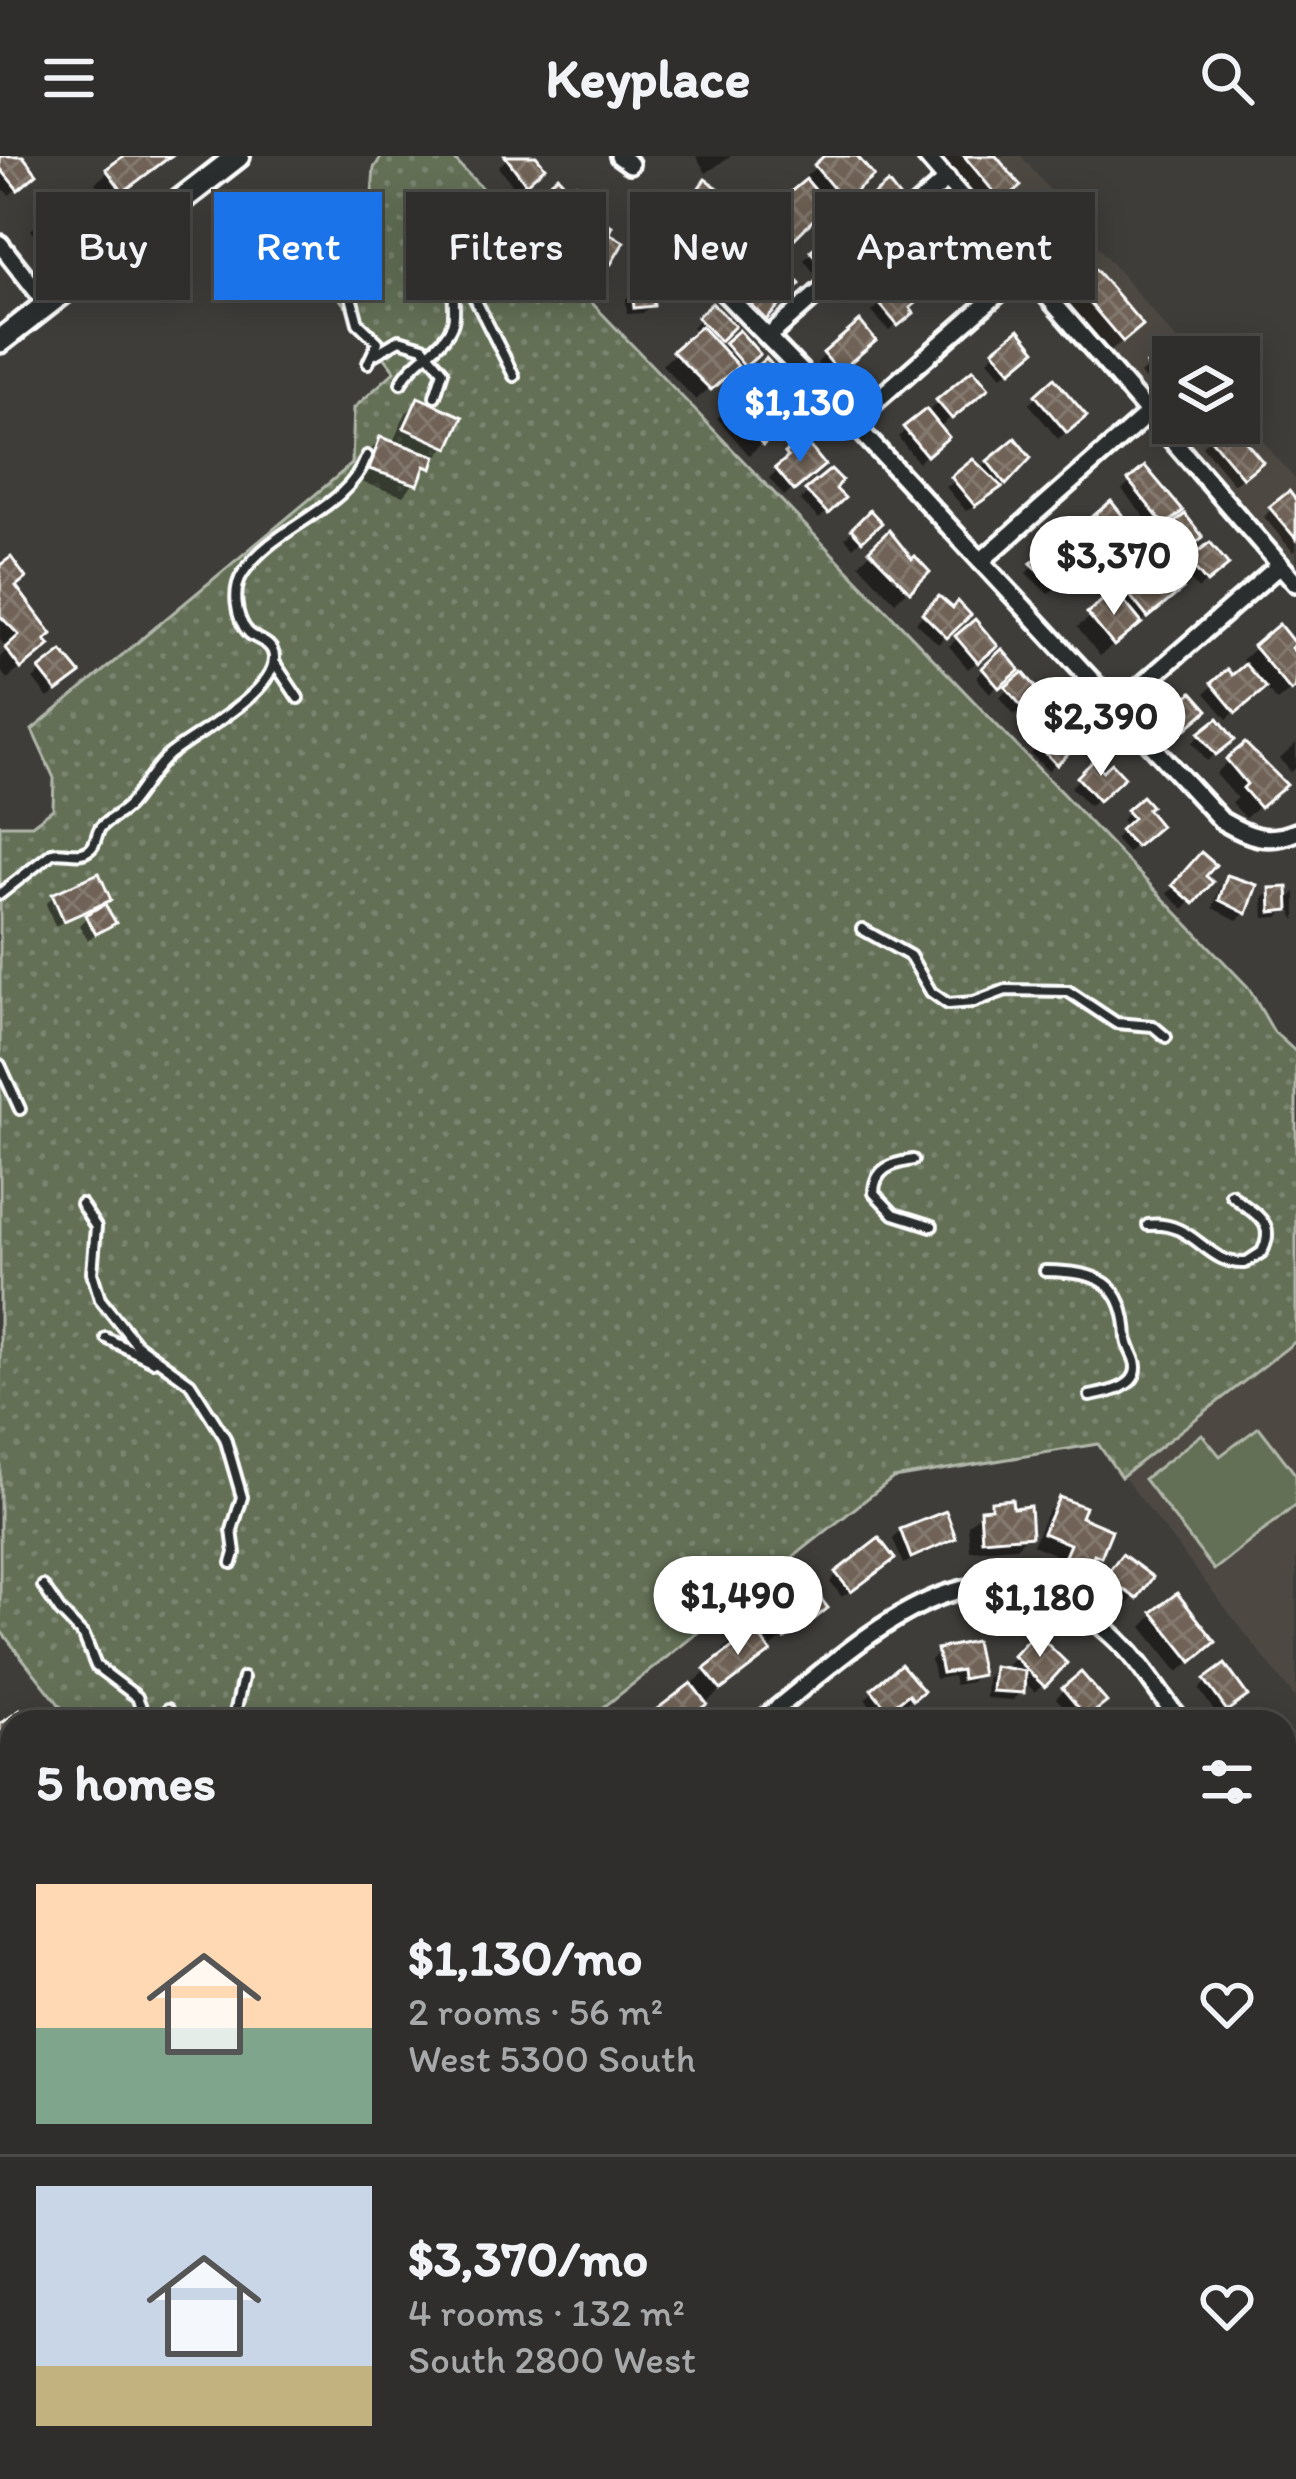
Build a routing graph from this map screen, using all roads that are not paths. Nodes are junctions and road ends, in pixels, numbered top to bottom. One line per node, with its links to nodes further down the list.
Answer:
1 (926, 156): 3 (street)
2 (230, 158): 10 (street)
3 (946, 179): 4 (street); 11 (street)
4 (957, 192)
5 (0, 244): 10 (street)
6 (352, 300): 13 (lane)
7 (731, 300): 11 (street)
8 (991, 300): 20 (street)
9 (1051, 300): 18 (street)
10 (47, 304): 12 (street)
11 (768, 338): 17 (street)
12 (0, 341)
13 (428, 352): 14 (lane); 15 (lane); 16 (lane)
14 (514, 376)
15 (401, 383)
16 (435, 396)
17 (830, 401)
18 (1149, 413): 20 (street); 21 (street)
19 (367, 456): 23 (lane)
20 (981, 561): 25 (street)
21 (1280, 565): 22 (street); 25 (street)
22 (1296, 584)
23 (274, 660): 24 (lane); 27 (lane)
24 (298, 698)
25 (1117, 707): 26 (street)
26 (1296, 832)
27 (0, 894)
28 (862, 929): 29 (lane)
29 (1166, 1037)
30 (0, 1065): 31 (lane)
31 (20, 1109)
32 (913, 1160): 36 (lane)
33 (1231, 1194): 35 (lane)
34 (81, 1204): 38 (lane)
35 (1148, 1225)
36 (932, 1226)
37 (1045, 1271): 42 (lane)
38 (130, 1337): 40 (lane); 41 (lane)
39 (106, 1338): 40 (lane)
40 (122, 1349): 41 (lane)
41 (162, 1365): 43 (lane)
42 (1090, 1396)
43 (232, 1563)
44 (43, 1586): 46 (lane)
45 (243, 1678): 47 (lane)
46 (142, 1710)
47 (236, 1710)
48 (775, 1710): 49 (street)
49 (1172, 1710)

